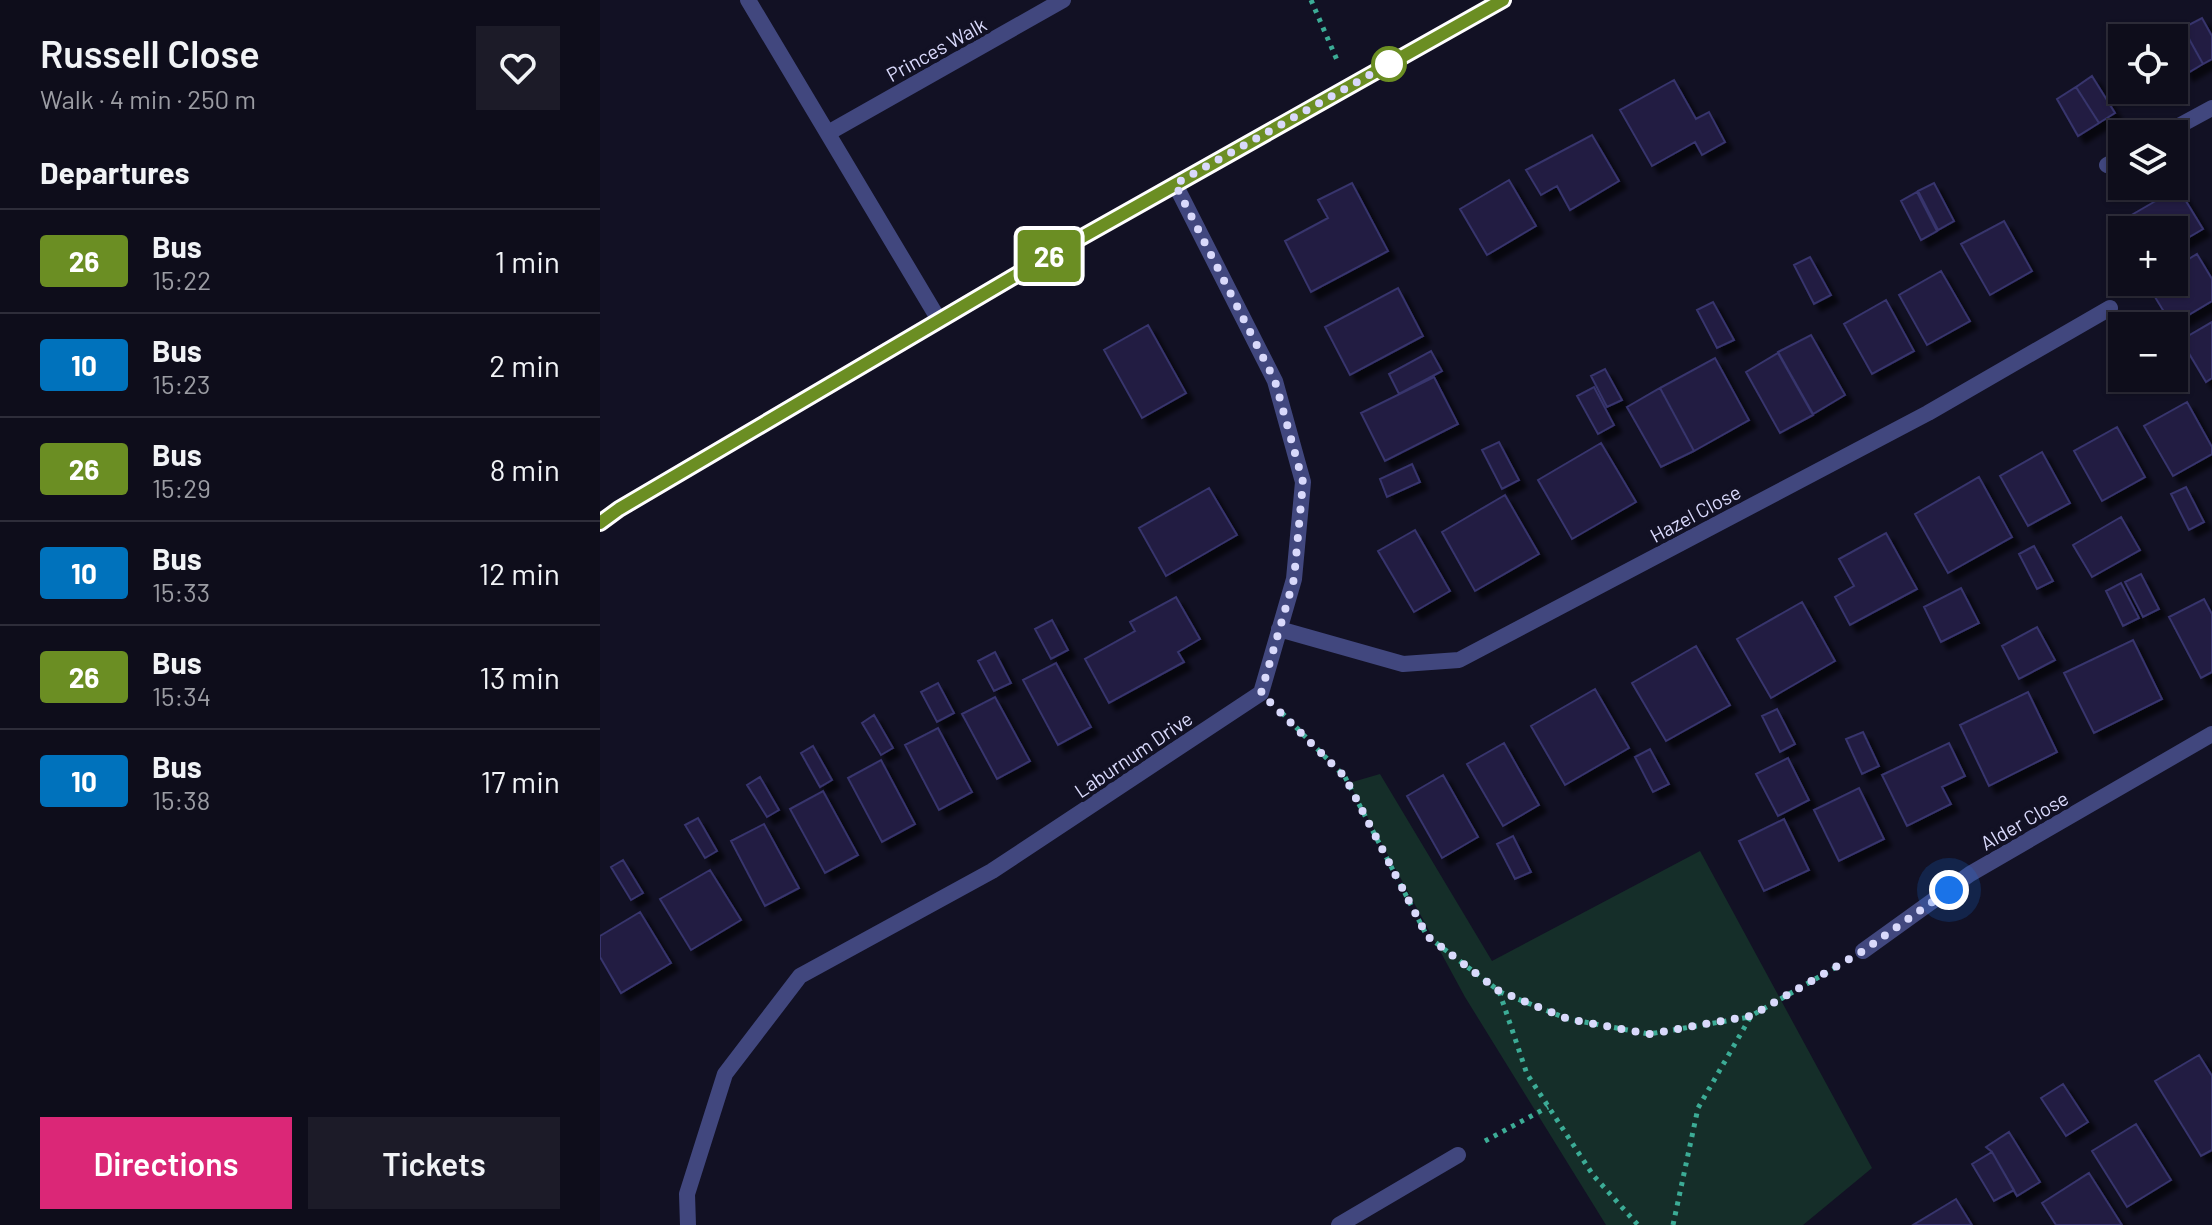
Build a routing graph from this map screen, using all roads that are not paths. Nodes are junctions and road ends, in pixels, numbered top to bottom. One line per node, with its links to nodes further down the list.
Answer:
1 (748, 0): 6 (street)
2 (1063, 0): 6 (street, Princes Walk)
3 (1503, 0): 7 (street)
4 (2212, 108): 5 (street)
5 (2188, 121)
6 (828, 133): 9 (street)
7 (1175, 184): 9 (street); 11 (street)
8 (2110, 308): 11 (street, Hazel Close)
9 (939, 320): 10 (street)
10 (600, 523)
11 (1279, 629): 15 (street, Laburnum Drive)
12 (2212, 734): 13 (street, Alder Close)
13 (1863, 951)
14 (1458, 1155): 16 (street)
15 (688, 1225)
16 (1339, 1225)

